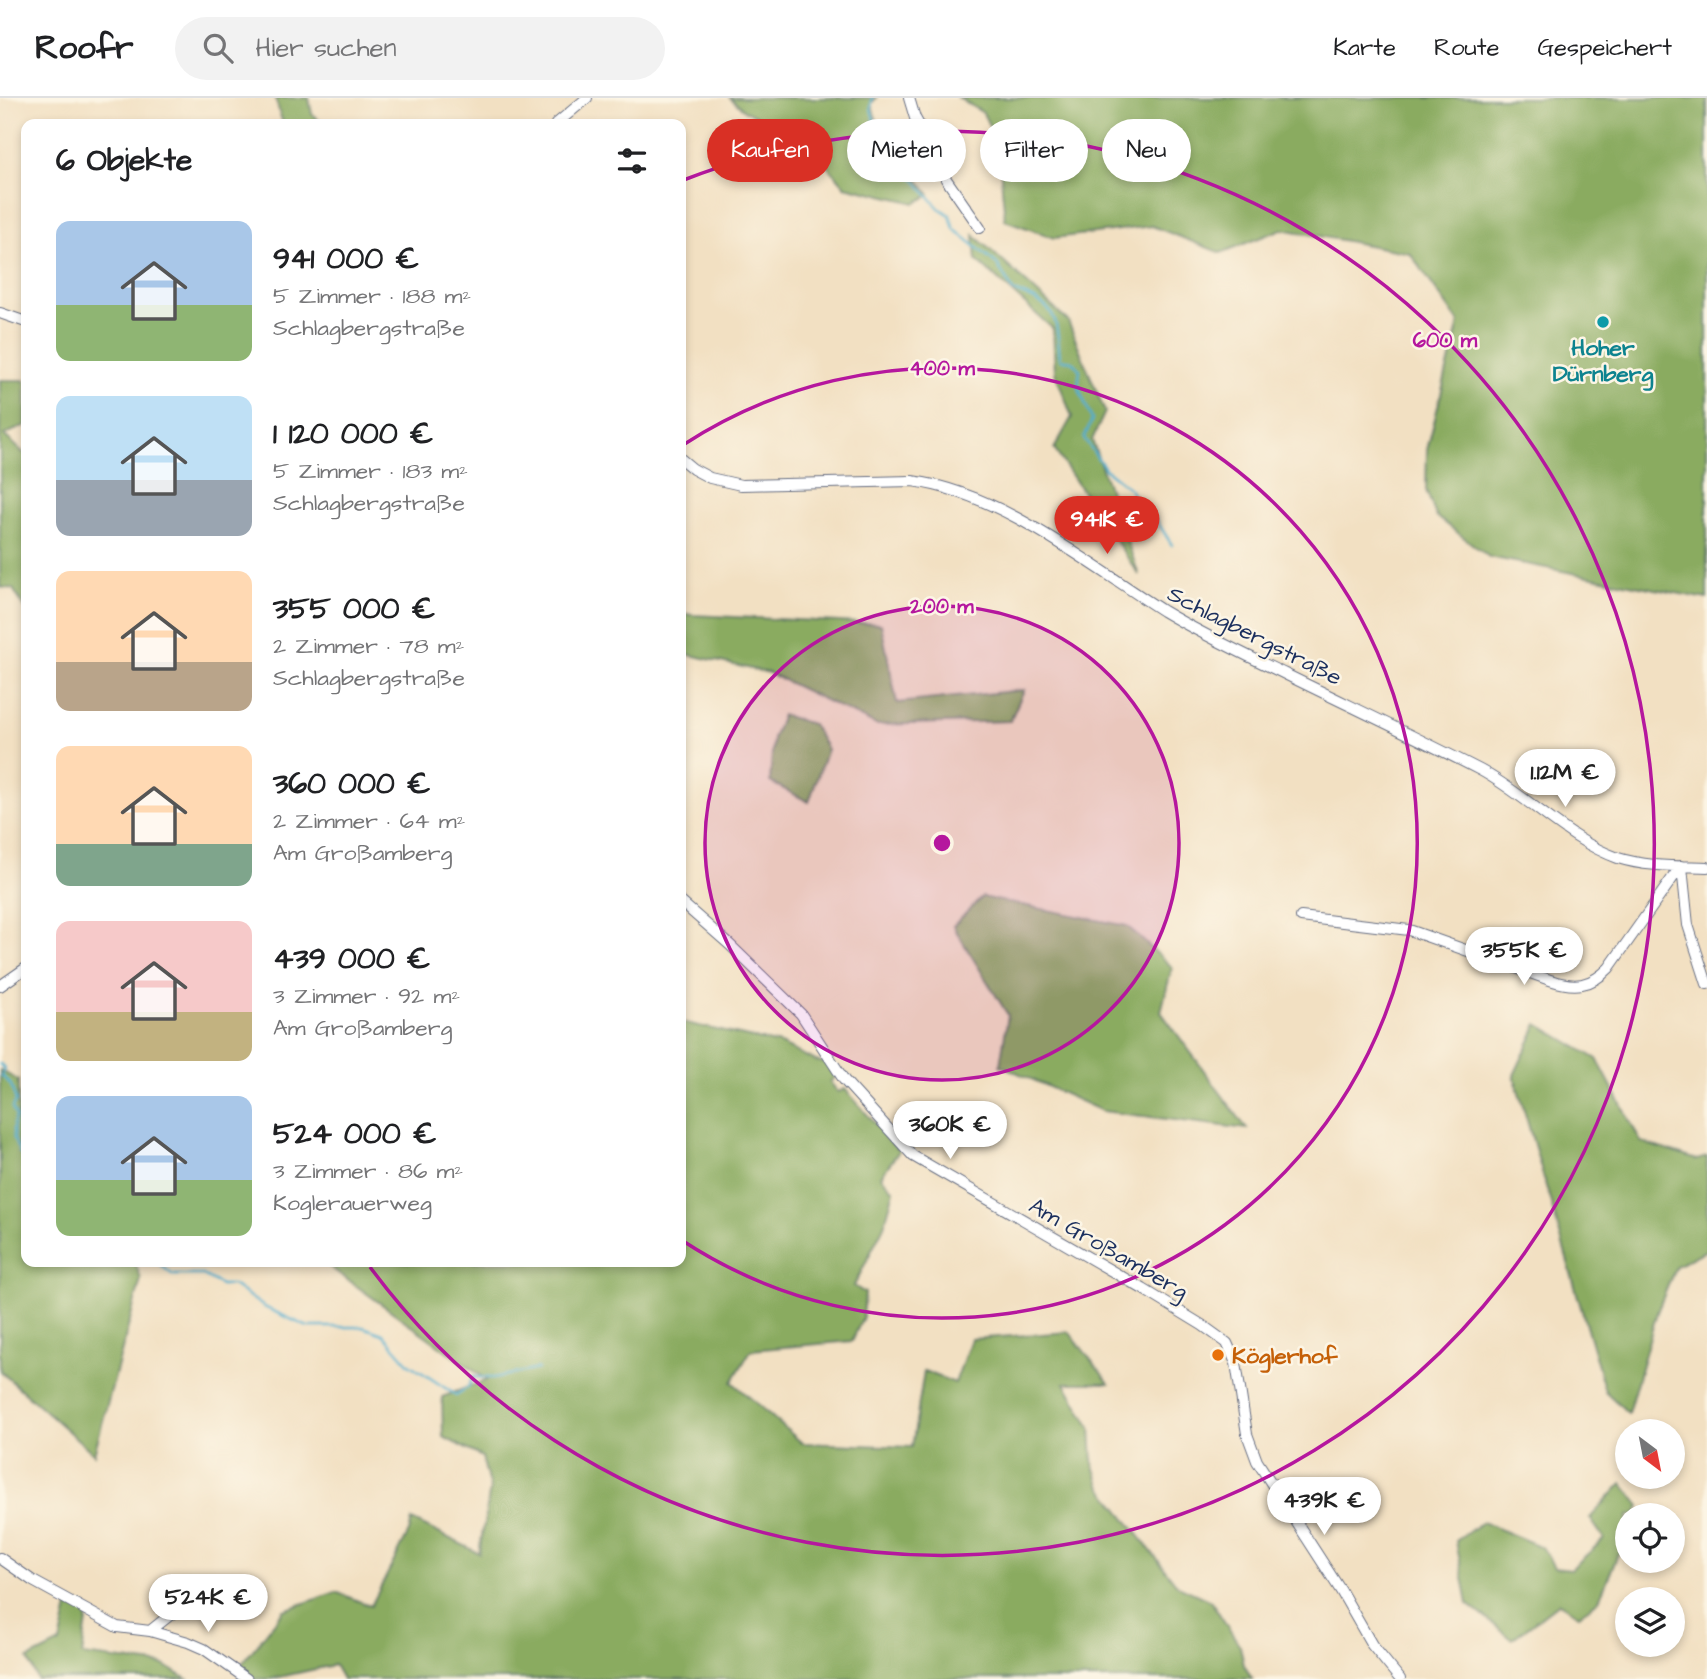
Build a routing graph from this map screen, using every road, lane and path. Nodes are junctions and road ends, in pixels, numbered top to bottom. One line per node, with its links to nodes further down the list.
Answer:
1 (587, 98): 3 (street)
2 (909, 98): 4 (street)
3 (562, 119)
4 (980, 228)
5 (0, 313): 6 (street)
6 (21, 320)
7 (686, 463): 8 (street, Schlagbergstraße)
8 (1682, 866): 9 (street, Schlagbergstraße); 11 (street); 13 (street)
9 (1707, 867)
10 (686, 906): 19 (street, Am Großamberg)
11 (1301, 917)
12 (21, 971): 14 (street)
13 (1707, 984)
14 (0, 986)
15 (0, 1558): 17 (street)
16 (200, 1592): 17 (street)
17 (150, 1631): 18 (street)
18 (247, 1679)
19 (1400, 1679)

